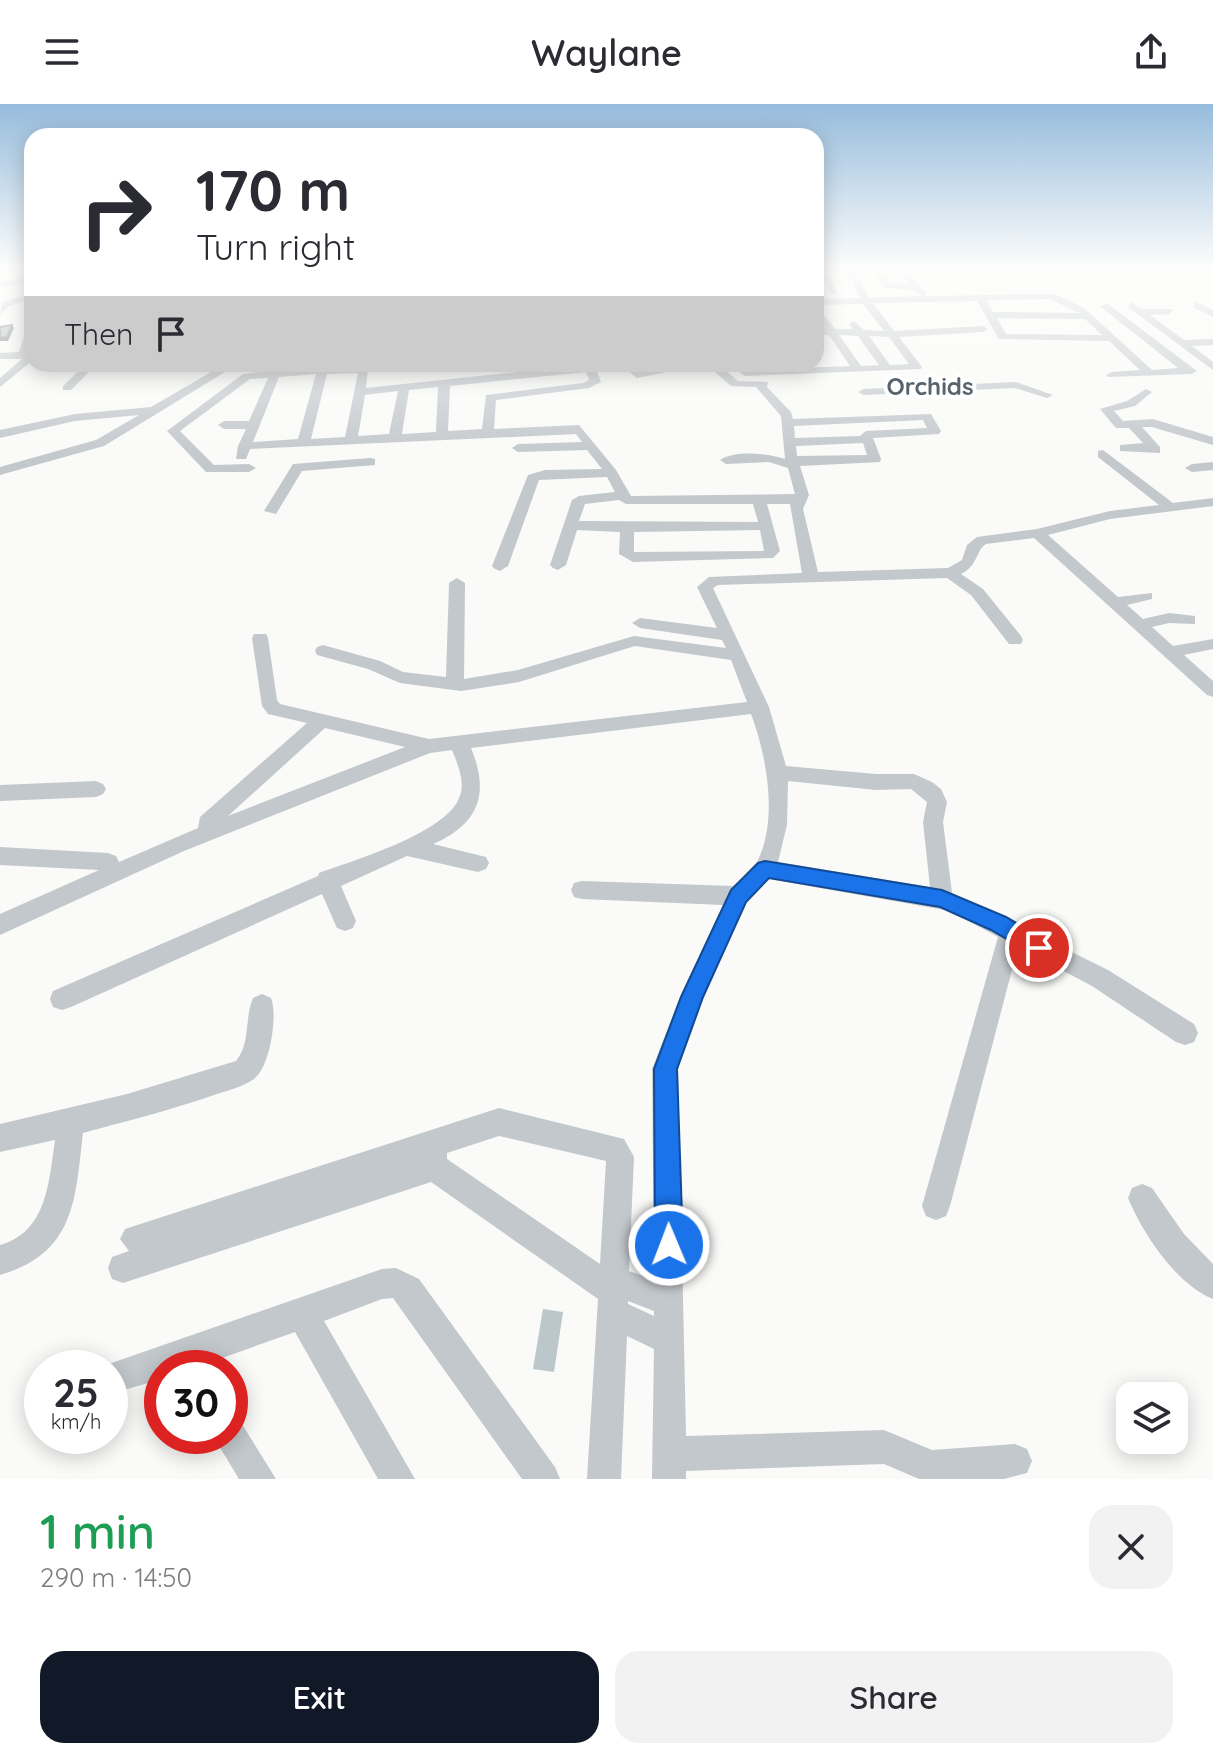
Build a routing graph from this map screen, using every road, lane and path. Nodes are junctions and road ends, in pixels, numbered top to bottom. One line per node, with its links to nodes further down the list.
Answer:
1 (830, 332): 37 (street)
2 (859, 332): 20 (street)
3 (862, 332): 10 (street)
4 (985, 332): 10 (street)
5 (1000, 332): 11 (street)
6 (1103, 332): 11 (street)
7 (1106, 332): 18 (street)
8 (1139, 332): 22 (street)
9 (1168, 332): 13 (street)
10 (889, 334): 20 (street)
11 (1016, 338): 14 (street)
12 (1213, 342): 13 (street)
13 (1181, 343): 21 (street)
14 (1086, 349)
15 (24, 355): 17 (street)
16 (1115, 355): 18 (street)
17 (0, 356)
18 (1134, 357): 36 (street); 36 (street)
19 (24, 360): 38 (street)
20 (888, 369): 37 (street)
21 (1213, 369): 22 (street)
22 (1188, 371): 36 (street)
23 (84, 372): 43 (street)
24 (219, 372): 49 (street)
25 (272, 372): 64 (street)
26 (280, 372): 52 (street)
27 (280, 372): 64 (street)
28 (322, 372): 60 (street)
29 (364, 372): 45 (street)
30 (512, 372): 41 (street)
31 (591, 372): 54 (street)
32 (634, 372): 33 (street)
33 (660, 372)
34 (721, 372): 39 (street)
35 (746, 372): 37 (street)
36 (1154, 372)
37 (859, 381): 39 (street); 40 (street); 40 (street)
38 (0, 384)
39 (759, 384): 50 (street)
40 (927, 384): 42 (street)
41 (444, 385): 44 (street); 56 (street)
42 (998, 386): 47 (street); 48 (street)
43 (67, 388)
44 (404, 389): 45 (street); 57 (street)
45 (360, 392): 58 (street)
46 (1146, 392): 53 (street)
47 (1047, 395)
48 (1004, 401)
49 (152, 411): 55 (street); 74 (street)
50 (788, 423): 59 (street); 61 (street)
51 (224, 425): 52 (street)
52 (252, 425): 64 (street)
53 (1133, 425): 62 (street); 67 (street)
54 (488, 431): 56 (street); 65 (street)
55 (0, 434)
56 (442, 434): 57 (street)
57 (390, 437): 58 (street); 70 (street)
58 (351, 439): 60 (street)
59 (866, 439): 61 (street); 71 (street)
60 (304, 442): 64 (street)
61 (790, 442): 71 (street)
62 (1213, 443): 63 (street)
63 (1177, 445)
64 (251, 446)
65 (591, 446): 66 (street); 75 (street)
66 (518, 448)
67 (1124, 448)
68 (1103, 454): 82 (street)
69 (726, 460): 71 (street)
70 (370, 462): 76 (street); 83 (street)
71 (793, 463): 79 (street)
72 (1213, 466): 73 (street)
73 (1192, 468)
74 (0, 471)
75 (611, 473): 77 (street); 90 (street)
76 (323, 478)
77 (621, 496): 78 (street); 85 (street)
78 (758, 498): 79 (street); 86 (street)
79 (797, 500): 92 (street)
80 (1213, 502): 82 (street)
81 (1097, 503): 84 (street)
82 (1170, 507): 84 (street)
83 (271, 511)
84 (1110, 515): 88 (street)
85 (572, 525): 87 (street); 89 (street)
86 (767, 526): 87 (street); 87 (street)
87 (627, 528)
88 (1037, 533): 91 (street); 95 (street)
89 (558, 565)
90 (500, 566)
91 (950, 573): 92 (street); 101 (street)
92 (811, 577): 99 (street)
93 (457, 583): 106 (street)
94 (1146, 596): 95 (street)
95 (1118, 602): 98 (street)
96 (1189, 620): 98 (street)
97 (640, 623): 99 (street)
98 (1142, 625): 104 (street)
99 (726, 635): 105 (street)
100 (260, 638): 109 (street)
101 (1015, 640)
102 (1213, 644): 104 (street)
103 (323, 651): 106 (street)
104 (1171, 652): 107 (street)
105 (738, 655): 106 (street); 108 (street)
106 (455, 684)
107 (1213, 691)
108 (760, 707): 110 (street); 112 (street)
109 (322, 720): 111 (street); 115 (street)
110 (459, 743): 111 (street); 116 (street)
111 (420, 745): 115 (street)
112 (778, 773): 120 (street); 124 (street)
113 (96, 789): 114 (street)
114 (0, 793)
115 (208, 827): 119 (street)
116 (405, 847): 118 (street); 121 (street)
117 (0, 856): 119 (street)
118 (478, 863)
119 (110, 867): 125 (street); 127 (street)
120 (765, 869): 123 (street); 124 (street)
121 (327, 879): 126 (street); 129 (street)
122 (582, 890): 123 (street)
123 (738, 896): 142 (street)
124 (942, 899): 128 (street)
125 (0, 914)
126 (345, 921)
127 (0, 925)
128 (1011, 931): 131 (street); 136 (street)
129 (62, 999)
130 (262, 1006): 132 (street)
131 (1185, 1033)
132 (71, 1121): 133 (street); 138 (street)
133 (0, 1138)
134 (433, 1155): 137 (street); 139 (street); 141 (street); 141 (street)
135 (1142, 1198): 140 (street)
136 (936, 1206)
137 (135, 1239)
138 (0, 1260)
139 (123, 1268)
140 (1213, 1284)
141 (613, 1295): 142 (street); 144 (street); 152 (street)
142 (670, 1301): 144 (street)
143 (303, 1315): 145 (street); 150 (street); 151 (street)
144 (670, 1340): 148 (street)
145 (210, 1350)
146 (242, 1454): 149 (street)
147 (1015, 1461): 148 (street)
148 (669, 1466)
149 (259, 1479)
150 (398, 1479)
151 (543, 1479)
152 (604, 1479)

